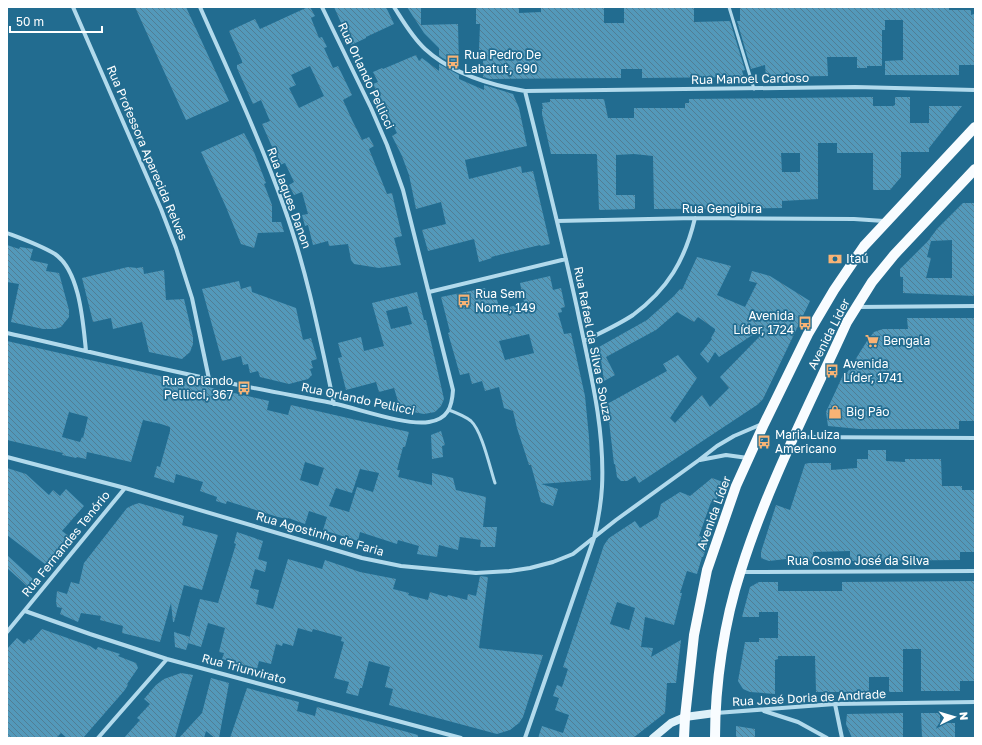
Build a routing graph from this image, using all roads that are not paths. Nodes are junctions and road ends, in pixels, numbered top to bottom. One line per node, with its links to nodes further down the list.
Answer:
1 (73, 7): 23 (street, Rua Professora Aparecida Relvas)
2 (200, 7): 24 (street, Rua Jaques Danon)
3 (322, 7): 16 (street, Rua Orlando Pellicci)
4 (394, 7): 8 (street, Rua Manoel Cardoso)
5 (730, 7): 6 (lane)
6 (754, 88): 7 (street, Rua Manoel Cardoso); 8 (street, Rua Manoel Cardoso)
7 (975, 90)
8 (525, 91): 12 (street, Rua Rafael da Silva e Souza)
9 (975, 127): 13 (main road, Avenida Lider)
10 (973, 173): 18 (main road, Avenida Lider)
11 (695, 218): 12 (street, Rua Gengibira); 13 (street, Rua Gengibira); 21 (street)
12 (557, 221): 15 (street, Rua Rafael da Silva e Souza)
13 (887, 221): 19 (main road, Avenida Lider)
14 (7, 233): 22 (street)
15 (566, 259): 16 (street); 21 (street, Rua Rafael da Silva e Souza)
16 (429, 292): 25 (street, Rua Orlando Pellicci)
17 (975, 306): 18 (street)
18 (857, 307): 27 (main road, Avenida Lider)
19 (821, 312): 26 (main road, Avenida Líder)
20 (7, 333): 22 (street, Rua Orlando Pellicci)
21 (584, 341): 34 (street, Rua Rafael da Silva e Souza)
22 (86, 351): 23 (street, Rua Orlando Pellicci)
23 (209, 379): 24 (street, Rua Orlando Pellicci)
24 (334, 404): 25 (street, Rua Orlando Pellicci)
25 (449, 410): 32 (lane)
26 (764, 424): 30 (main road, Avenida Líder); 31 (street, Rua Agostinho de Faria)
27 (794, 437): 28 (street); 36 (main road, Avenida Lider)
28 (975, 438)
29 (7, 457): 33 (street, Rua Agostinho de Faria)
30 (749, 459): 31 (street, Rua Agostinho de Faria); 44 (main road, Avenida Líder)
31 (699, 460): 34 (street, Rua Agostinho de Faria)
32 (495, 483)
33 (125, 488): 34 (street, Rua Agostinho de Faria); 37 (street, Rua Fernandes Tenório)
34 (594, 538): 47 (street, Rua Rafael da Silva e Souza)
35 (975, 571): 36 (street, Rua Cosmo José da Silva)
36 (740, 572): 43 (main road)
37 (25, 611): 38 (street, Rua Fernandes Tenório); 39 (street, Rua Triunvirato)
38 (7, 632)
39 (167, 659): 45 (street); 46 (street, Rua Triunvirato)
40 (975, 702): 41 (street, Rua José Doria de Andrade)
41 (835, 704): 42 (street, Rua José Doria de Andrade); 52 (street)
42 (762, 710): 43 (street, Rua José Doria de Andrade); 51 (street)
43 (715, 713): 44 (main road); 50 (main road)
44 (685, 717): 48 (main road); 49 (main road, Avenida Líder)
45 (98, 738)
46 (461, 738)
47 (525, 738)
48 (653, 738)
49 (684, 738)
50 (715, 738)
51 (827, 738)
52 (842, 738)

